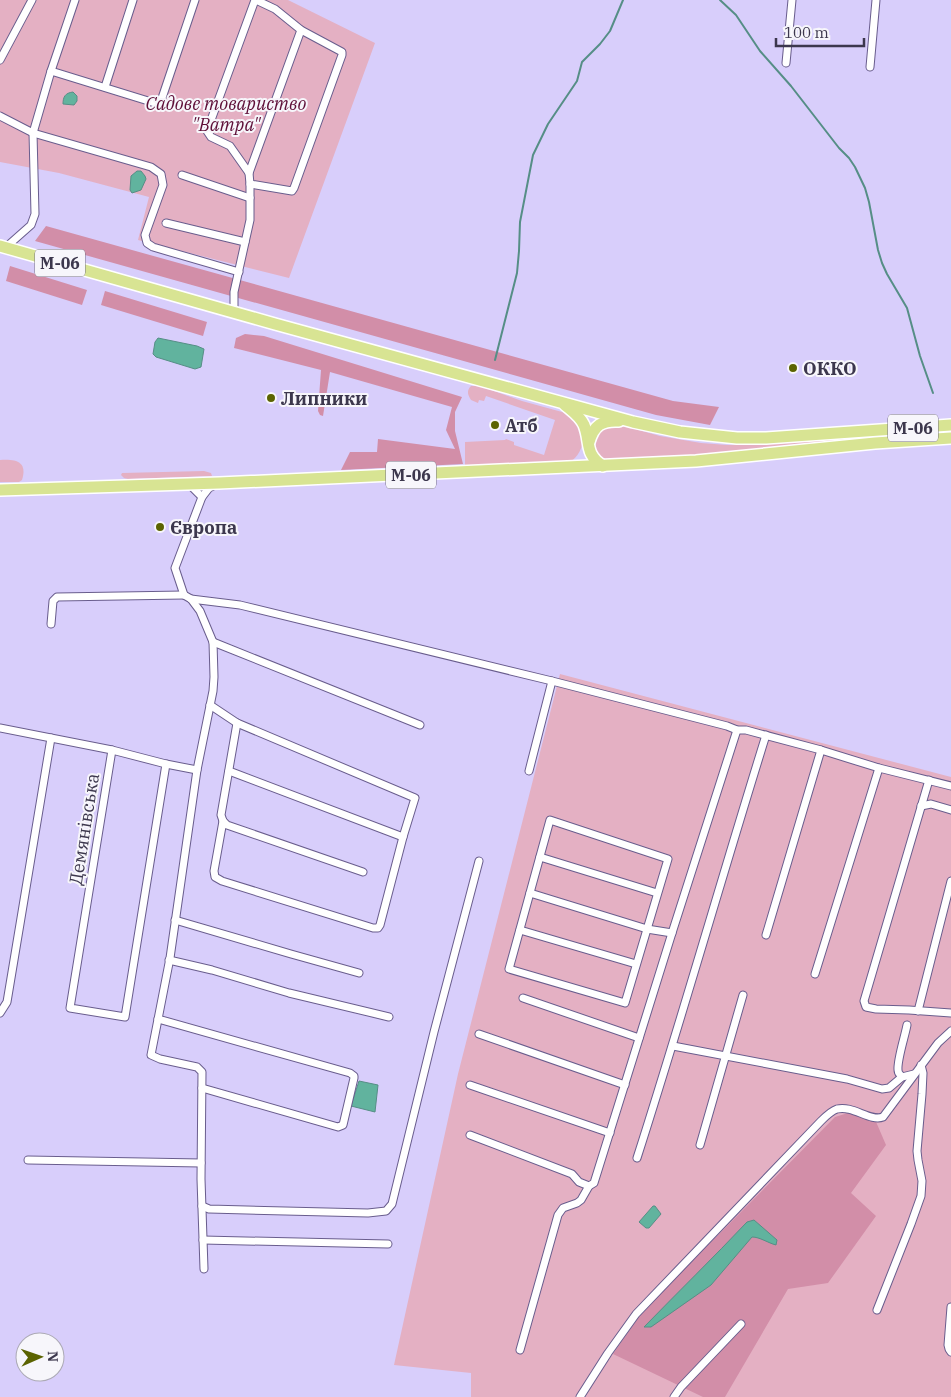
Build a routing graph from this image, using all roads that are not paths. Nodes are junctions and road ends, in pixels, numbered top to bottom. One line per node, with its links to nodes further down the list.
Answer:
1 (32, 0): 9 (street)
2 (75, 0): 12 (street)
3 (133, 0): 13 (street)
4 (195, 0): 13 (street)
5 (256, 0): 8 (street); 16 (street)
6 (792, 0): 10 (street)
7 (876, 0): 11 (street)
8 (300, 30): 16 (street); 18 (street)
9 (0, 60)
10 (786, 63)
11 (870, 66)
12 (51, 71): 13 (street); 15 (street)
13 (105, 88)
14 (0, 116): 15 (street)
15 (33, 133): 22 (street); 23 (street)
16 (249, 173): 18 (street)
17 (182, 175): 19 (street)
18 (250, 184): 19 (street)
19 (250, 198): 21 (street)
20 (166, 223): 21 (street)
21 (245, 242): 23 (street)
22 (3, 247): 24 (highway, М-06)
23 (239, 272): 24 (street)
24 (234, 312): 25 (highway, М-06)
25 (560, 402): 26 (highway, М-06); 29 (highway)
26 (633, 422): 27 (highway, М-06); 29 (highway)
27 (951, 425)
28 (951, 438): 30 (highway, М-06)
29 (588, 444): 30 (highway)
30 (603, 466): 31 (highway, М-06)
31 (219, 483): 32 (highway, М-06); 34 (street)
32 (189, 484): 33 (highway, М-06); 34 (street)
33 (0, 490)
34 (202, 497): 35 (street)
35 (188, 597): 36 (street); 37 (street); 38 (street)
36 (51, 624)
37 (212, 642): 39 (street); 41 (street)
38 (552, 681): 43 (street); 52 (street)
39 (210, 705): 40 (street); 50 (street)
40 (237, 724): 51 (street); 58 (street)
41 (420, 725)
42 (0, 728): 45 (street)
43 (737, 730): 44 (street); 68 (street)
44 (766, 736): 47 (street); 85 (street)
45 (51, 738): 46 (street); 77 (street)
46 (112, 750): 48 (street); 48 (street, Демянівська)
47 (821, 750): 49 (street); 69 (street)
48 (166, 764): 50 (street)
49 (880, 768): 53 (street); 73 (street)
50 (197, 770): 65 (street)
51 (229, 771): 57 (street); 58 (street)
52 (530, 771)
53 (929, 780): 54 (street); 55 (street)
54 (951, 786)
55 (921, 806): 56 (street); 76 (street)
56 (951, 810)
57 (223, 821): 58 (street); 61 (street)
58 (403, 837)
59 (540, 857): 63 (street); 64 (street); 64 (street)
60 (479, 861): 100 (street)
61 (363, 872)
62 (951, 881): 76 (street)
63 (530, 893): 66 (street); 67 (street)
64 (657, 893): 66 (street)
65 (176, 920): 70 (street); 72 (street)
66 (646, 929): 68 (street); 71 (street)
67 (520, 930): 71 (street); 71 (street)
68 (672, 933): 84 (street)
69 (766, 935)
70 (170, 960): 79 (street); 80 (street)
71 (636, 964)
72 (359, 973)
73 (815, 974)
74 (743, 995): 86 (street)
75 (523, 998): 84 (street)
76 (918, 1011): 78 (street)
77 (0, 1013)
78 (951, 1013)
79 (389, 1017)
80 (158, 1019): 92 (street); 92 (street)
81 (907, 1025): 89 (street)
82 (951, 1031): 87 (street)
83 (479, 1034): 91 (street)
84 (639, 1038): 91 (street)
85 (673, 1046): 86 (street); 96 (street)
86 (725, 1056): 89 (street); 95 (street)
87 (921, 1065): 88 (street); 105 (street)
88 (914, 1074): 89 (street); 109 (street)
89 (902, 1077)
90 (470, 1085): 93 (street)
91 (625, 1085): 93 (street)
92 (202, 1088): 98 (street)
93 (610, 1134): 99 (street)
94 (470, 1135): 99 (street)
95 (700, 1145)
96 (637, 1158)
97 (28, 1160): 98 (street)
98 (201, 1164): 100 (street)
99 (589, 1186): 107 (street)
100 (202, 1206): 101 (street)
101 (203, 1240): 102 (street); 103 (street)
102 (388, 1244)
103 (204, 1269)
104 (951, 1307): 108 (street)
105 (877, 1310)
106 (741, 1324): 110 (street)
107 (520, 1350)
108 (951, 1352)
109 (580, 1397)
110 (674, 1397)

